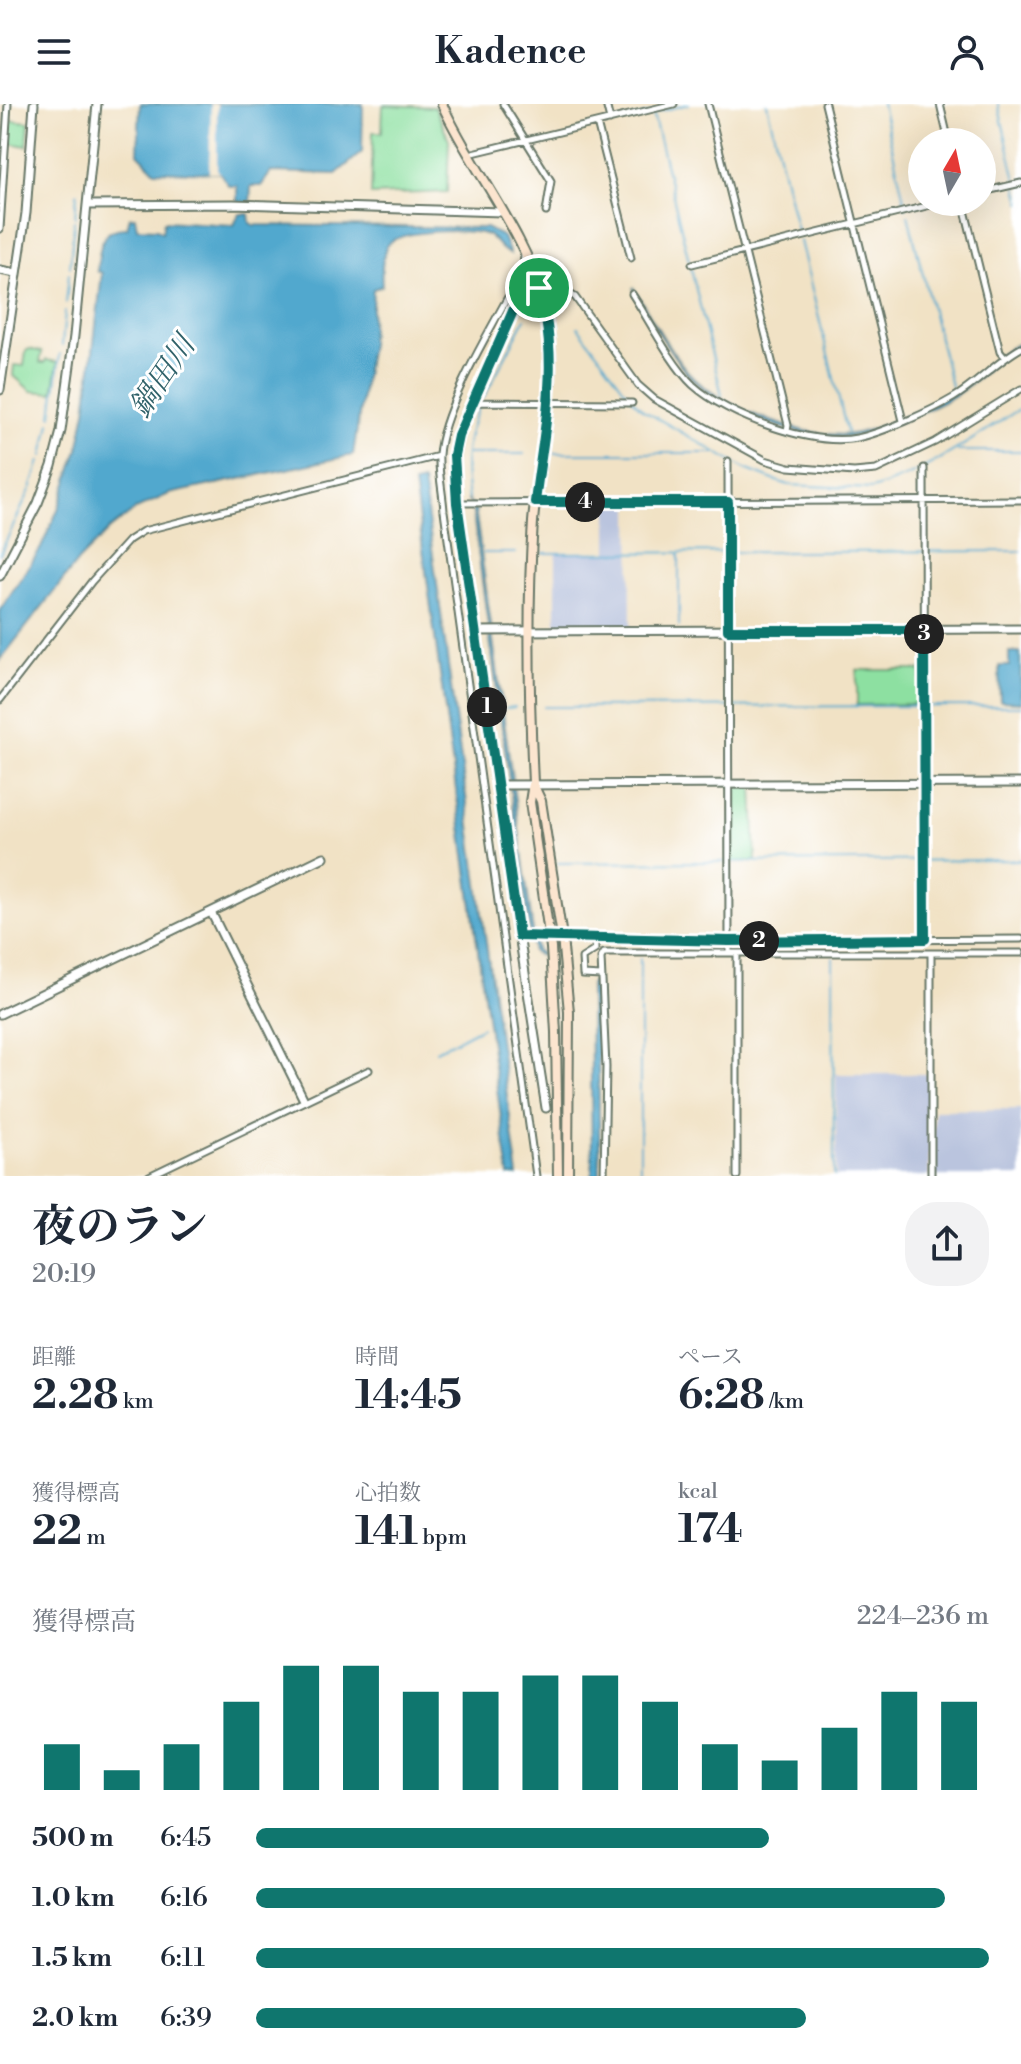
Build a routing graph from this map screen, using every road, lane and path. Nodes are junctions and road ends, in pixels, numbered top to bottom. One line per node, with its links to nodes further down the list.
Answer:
1 (8, 104): 24 (street)
2 (34, 104): 30 (street)
3 (97, 104): 18 (street)
4 (442, 104): 15 (main road)
5 (503, 104): 14 (street)
6 (606, 104): 11 (street)
7 (674, 104): 11 (street)
8 (708, 104): 26 (street)
9 (825, 104): 23 (street)
10 (940, 104): 13 (street)
11 (610, 120): 12 (street)
12 (597, 123): 14 (street); 27 (street)
13 (946, 128)
14 (526, 141): 15 (street); 21 (street)
15 (468, 154): 20 (main road)
16 (1021, 183): 17 (street)
17 (996, 189)
18 (87, 205): 20 (street); 51 (street)
19 (908, 211): 23 (street)
20 (502, 212): 25 (main road)
21 (546, 212)
22 (967, 216): 35 (street)
23 (853, 224): 26 (street); 41 (street)
24 (0, 229)
25 (524, 250): 31 (main road); 43 (street)
26 (745, 251): 28 (street); 42 (street)
27 (631, 258)
28 (692, 264)
29 (0, 270): 30 (street)
30 (16, 273): 37 (street)
31 (534, 273): 32 (main road); 38 (street)
32 (539, 288): 36 (street); 39 (main road)
33 (632, 294): 42 (street)
34 (1021, 348): 35 (street)
35 (1003, 356): 41 (street)
36 (1021, 389)
37 (0, 390)
38 (472, 402): 39 (street); 50 (street)
39 (549, 403): 40 (street); 48 (main road)
40 (632, 403)
41 (902, 418): 42 (street)
42 (788, 428)
43 (439, 456): 57 (street); 83 (street)
44 (728, 461): 49 (street)
45 (924, 468): 47 (street)
46 (1021, 500): 47 (street)
47 (924, 501): 49 (street); 55 (street)
48 (535, 502): 49 (street); 50 (street); 53 (main road)
49 (728, 502): 54 (street)
50 (457, 503): 56 (street)
51 (0, 576)
52 (1021, 629): 55 (street)
53 (529, 630): 54 (street); 56 (street); 58 (main road)
54 (728, 630): 55 (street); 61 (street)
55 (924, 630): 59 (street)
56 (480, 631): 62 (street)
57 (0, 700)
58 (533, 783): 61 (street); 62 (street); 67 (main road); 68 (main road)
59 (925, 783): 60 (street); 61 (street); 70 (street)
60 (1021, 783)
61 (729, 784): 72 (street)
62 (498, 785): 64 (street)
63 (324, 857): 65 (street)
64 (513, 896): 66 (street)
65 (211, 912): 78 (street); 80 (street)
66 (523, 936): 67 (street); 81 (street)
67 (550, 937): 68 (street); 84 (main road)
68 (562, 937): 69 (street); 85 (main road)
69 (595, 939): 72 (street); 77 (street)
70 (925, 939): 71 (street); 72 (street)
71 (1021, 939)
72 (729, 941): 73 (street)
73 (729, 953): 75 (street); 77 (street)
74 (1021, 953): 76 (street)
75 (737, 954): 76 (street); 87 (street)
76 (931, 954): 88 (street)
77 (601, 976): 86 (street)
78 (0, 1014)
79 (369, 1070): 80 (street)
80 (304, 1100): 82 (street)
81 (546, 1108)
82 (149, 1176)
83 (536, 1176)
84 (558, 1176)
85 (568, 1176)
86 (604, 1176)
87 (737, 1176)
88 (931, 1176)

